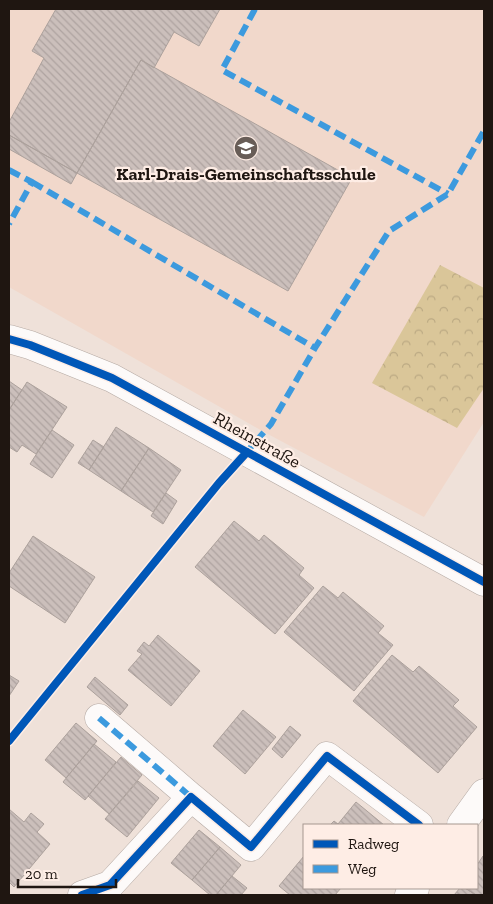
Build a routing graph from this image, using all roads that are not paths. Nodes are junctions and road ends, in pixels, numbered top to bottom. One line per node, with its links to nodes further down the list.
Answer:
1 (9, 339): 2 (street, Rheinstraße)
2 (484, 582)
3 (99, 718): 5 (street)
4 (484, 793): 7 (street)
5 (191, 797): 6 (street); 8 (street)
6 (418, 824)
7 (462, 824)
8 (82, 895)

